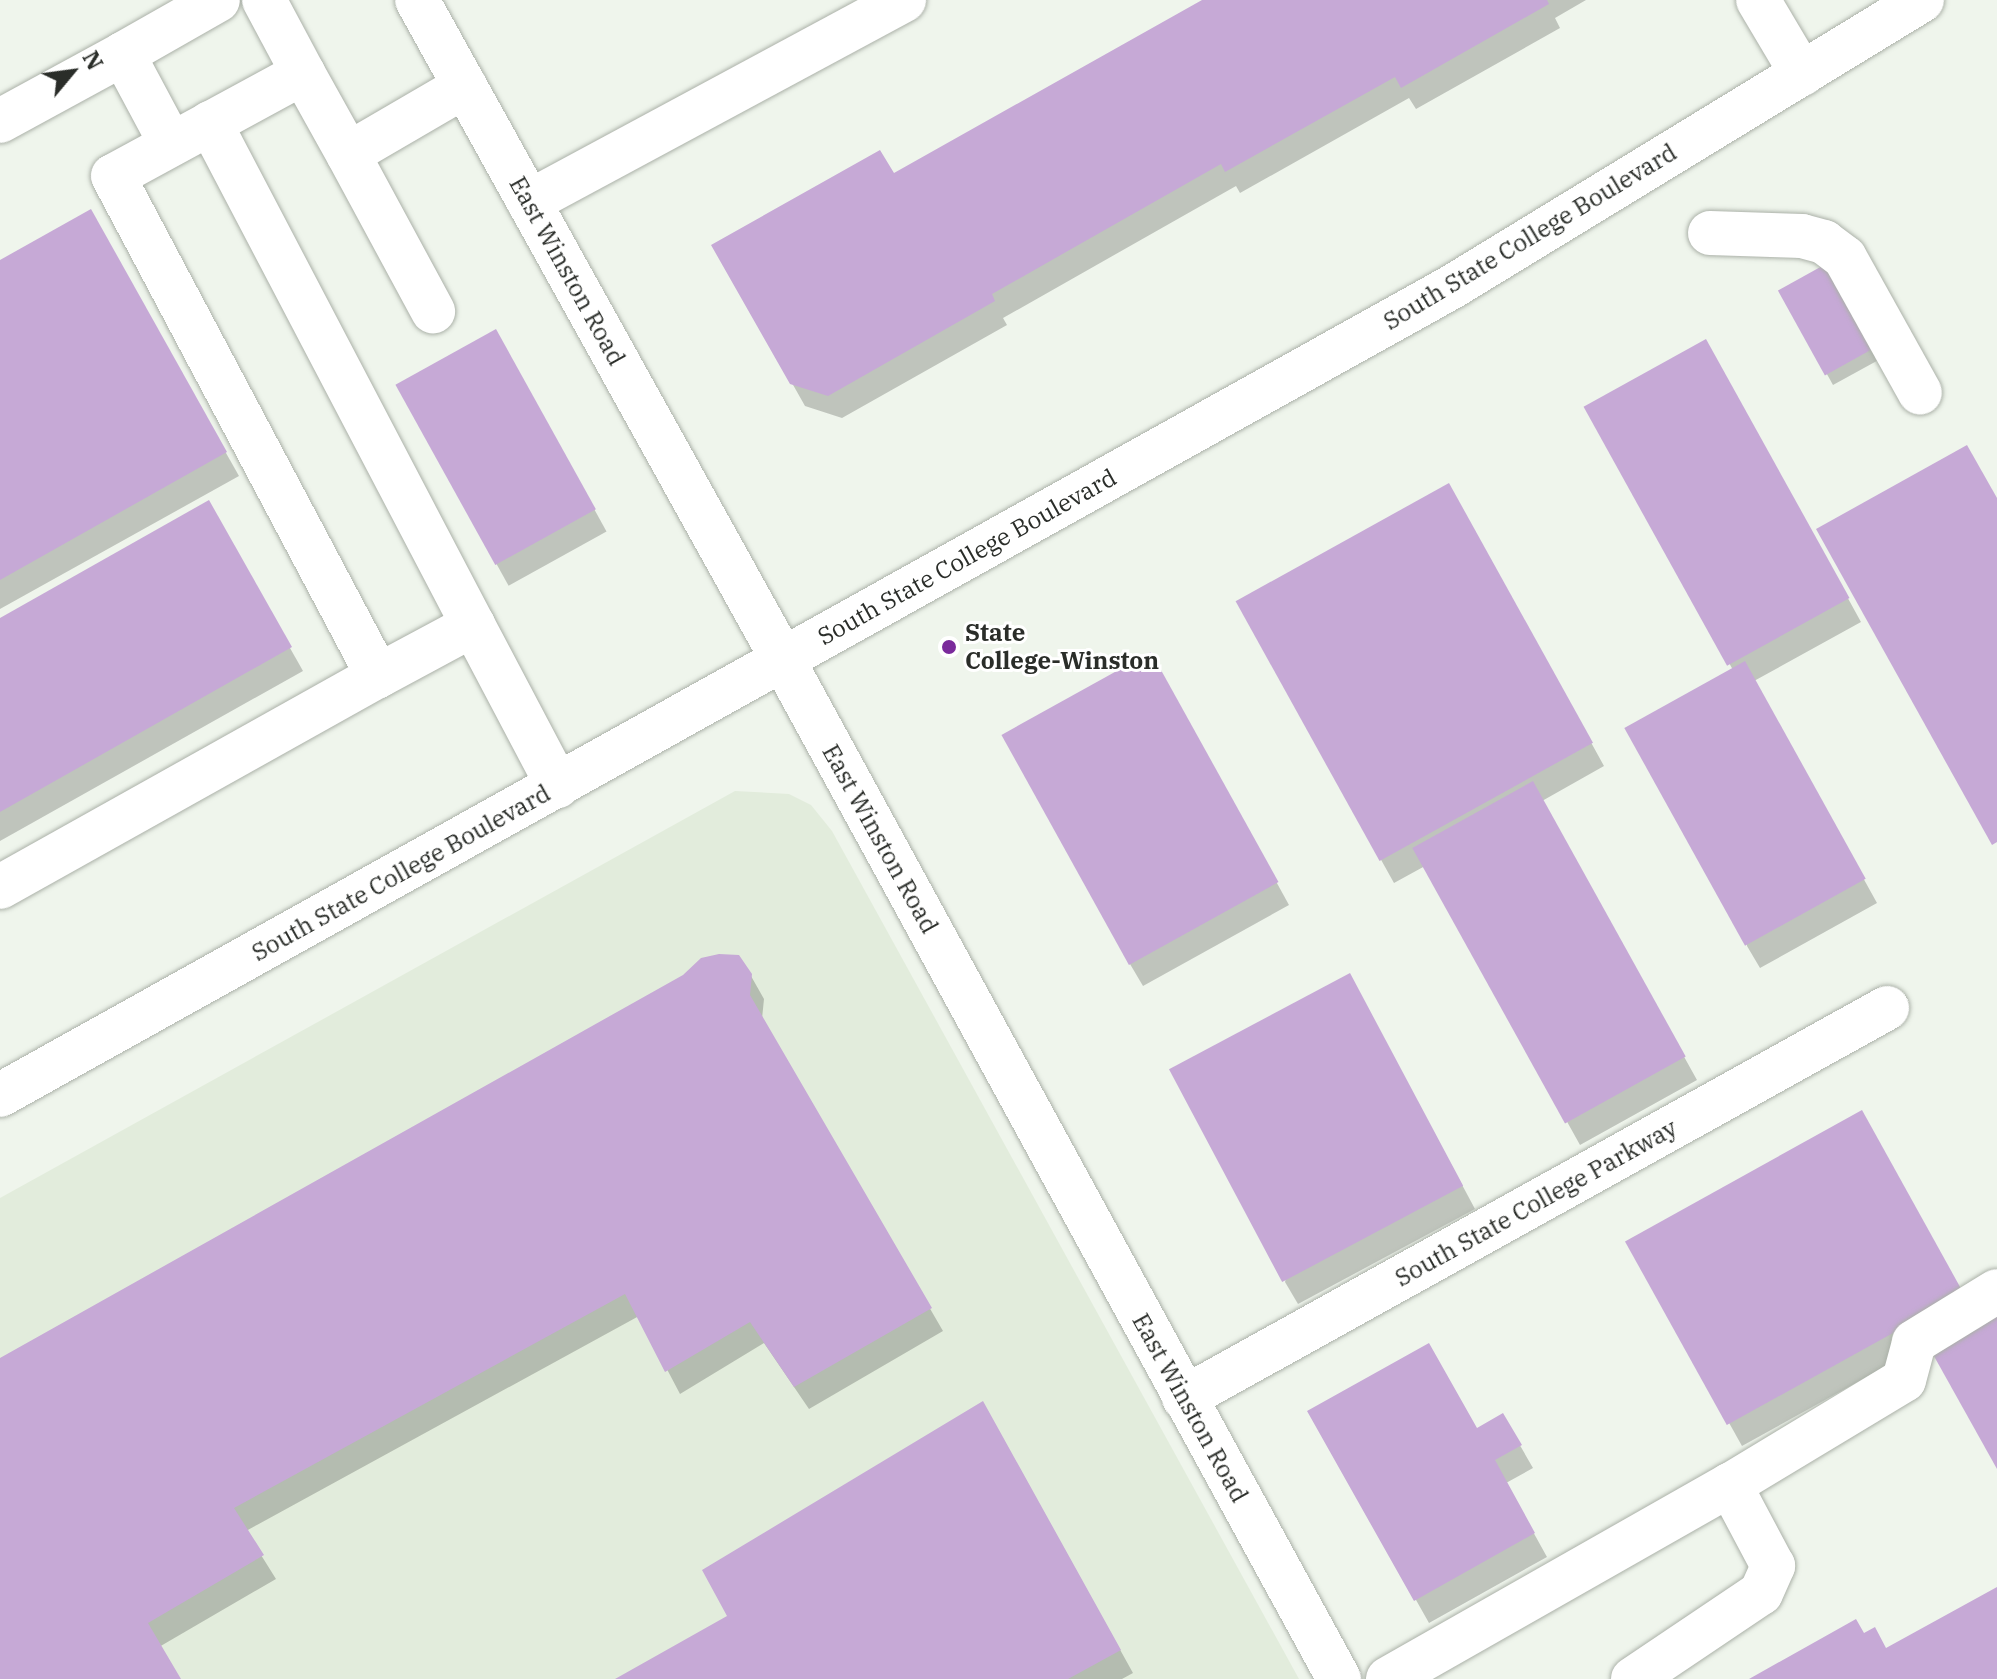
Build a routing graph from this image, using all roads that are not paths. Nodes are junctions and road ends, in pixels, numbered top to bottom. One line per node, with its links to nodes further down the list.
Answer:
1 (218, 0): 7 (street)
2 (264, 0): 8 (street)
3 (417, 0): 10 (street, East Winston Road)
4 (904, 0): 15 (street)
5 (1758, 0): 9 (street)
6 (1922, 0): 9 (street, South State College Boulevard)
7 (123, 54): 11 (street); 13 (street)
8 (303, 73): 12 (street); 14 (street)
9 (1802, 74): 20 (street, South State College Boulevard)
10 (465, 86): 14 (street); 15 (street, East Winston Road)
11 (0, 121)
12 (210, 123): 13 (street); 19 (street)
13 (171, 144): 21 (street)
14 (348, 154): 17 (street)
15 (529, 202): 20 (street, East Winston Road)
16 (1710, 233): 18 (street)
17 (433, 311)
18 (1920, 393)
19 (473, 625): 21 (street); 22 (street)
20 (783, 660): 22 (street, South State College Boulevard); 27 (street, East Winston Road)
21 (378, 676): 23 (street)
22 (558, 786): 25 (street, South State College Boulevard)
23 (0, 887)
24 (1887, 1008): 27 (street, South State College Parkway)
25 (5, 1081)
26 (1997, 1291): 28 (street)
27 (1184, 1398): 29 (street, East Winston Road)
28 (1730, 1485): 30 (street); 31 (street)
29 (1339, 1679)
30 (1388, 1679)
31 (1633, 1679)

